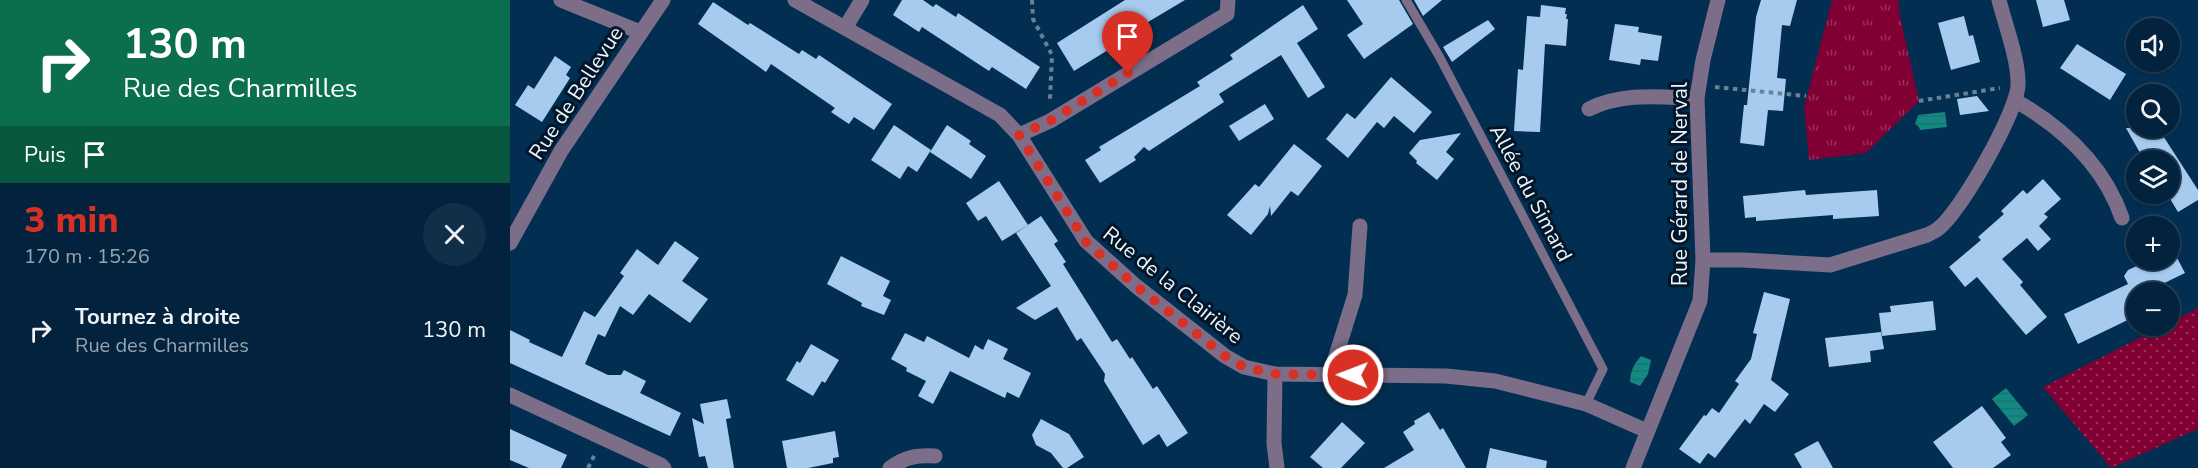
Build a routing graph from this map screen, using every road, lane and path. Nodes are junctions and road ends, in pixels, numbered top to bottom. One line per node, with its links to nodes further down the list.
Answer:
1 (561, 0): 11 (street)
2 (663, 0): 11 (street, Rue de Bellevue)
3 (795, 0): 10 (street, Rue de la Clairière)
4 (862, 0): 10 (street)
5 (1032, 0): 18 (path)
6 (1228, 0): 18 (street)
7 (1406, 0): 27 (lane, Allée du Simard)
8 (1718, 0): 13 (street, Rue Gérard de Nerval)
9 (1999, 0): 12 (street)
10 (845, 28): 19 (street, Rue de la Clairière)
11 (640, 32): 22 (street, Rue de Bellevue)
12 (2018, 84): 15 (path); 16 (street)
13 (1698, 91): 14 (path); 17 (street); 23 (street, Rue Gérard de Nerval)
14 (1806, 96)
15 (1919, 101)
16 (2016, 101): 20 (street); 23 (street)
17 (1589, 109)
18 (1050, 121): 19 (street)
19 (1019, 135): 24 (street, Rue de la Clairière)
20 (2122, 218)
21 (1360, 226): 25 (street)
22 (510, 243)
23 (1703, 260): 28 (street, Rue Gérard de Nerval)
24 (1275, 374): 25 (street, Rue de la Clairière); 33 (street)
25 (1330, 375): 27 (street, Rue de la Clairière)
26 (510, 395): 31 (street)
27 (1586, 404): 28 (street, Rue de la Clairière)
28 (1647, 431): 30 (street, Rue Gérard de Nerval)
29 (935, 456): 32 (street)
30 (1639, 464)
31 (664, 468)
32 (890, 468)
33 (1277, 468)

